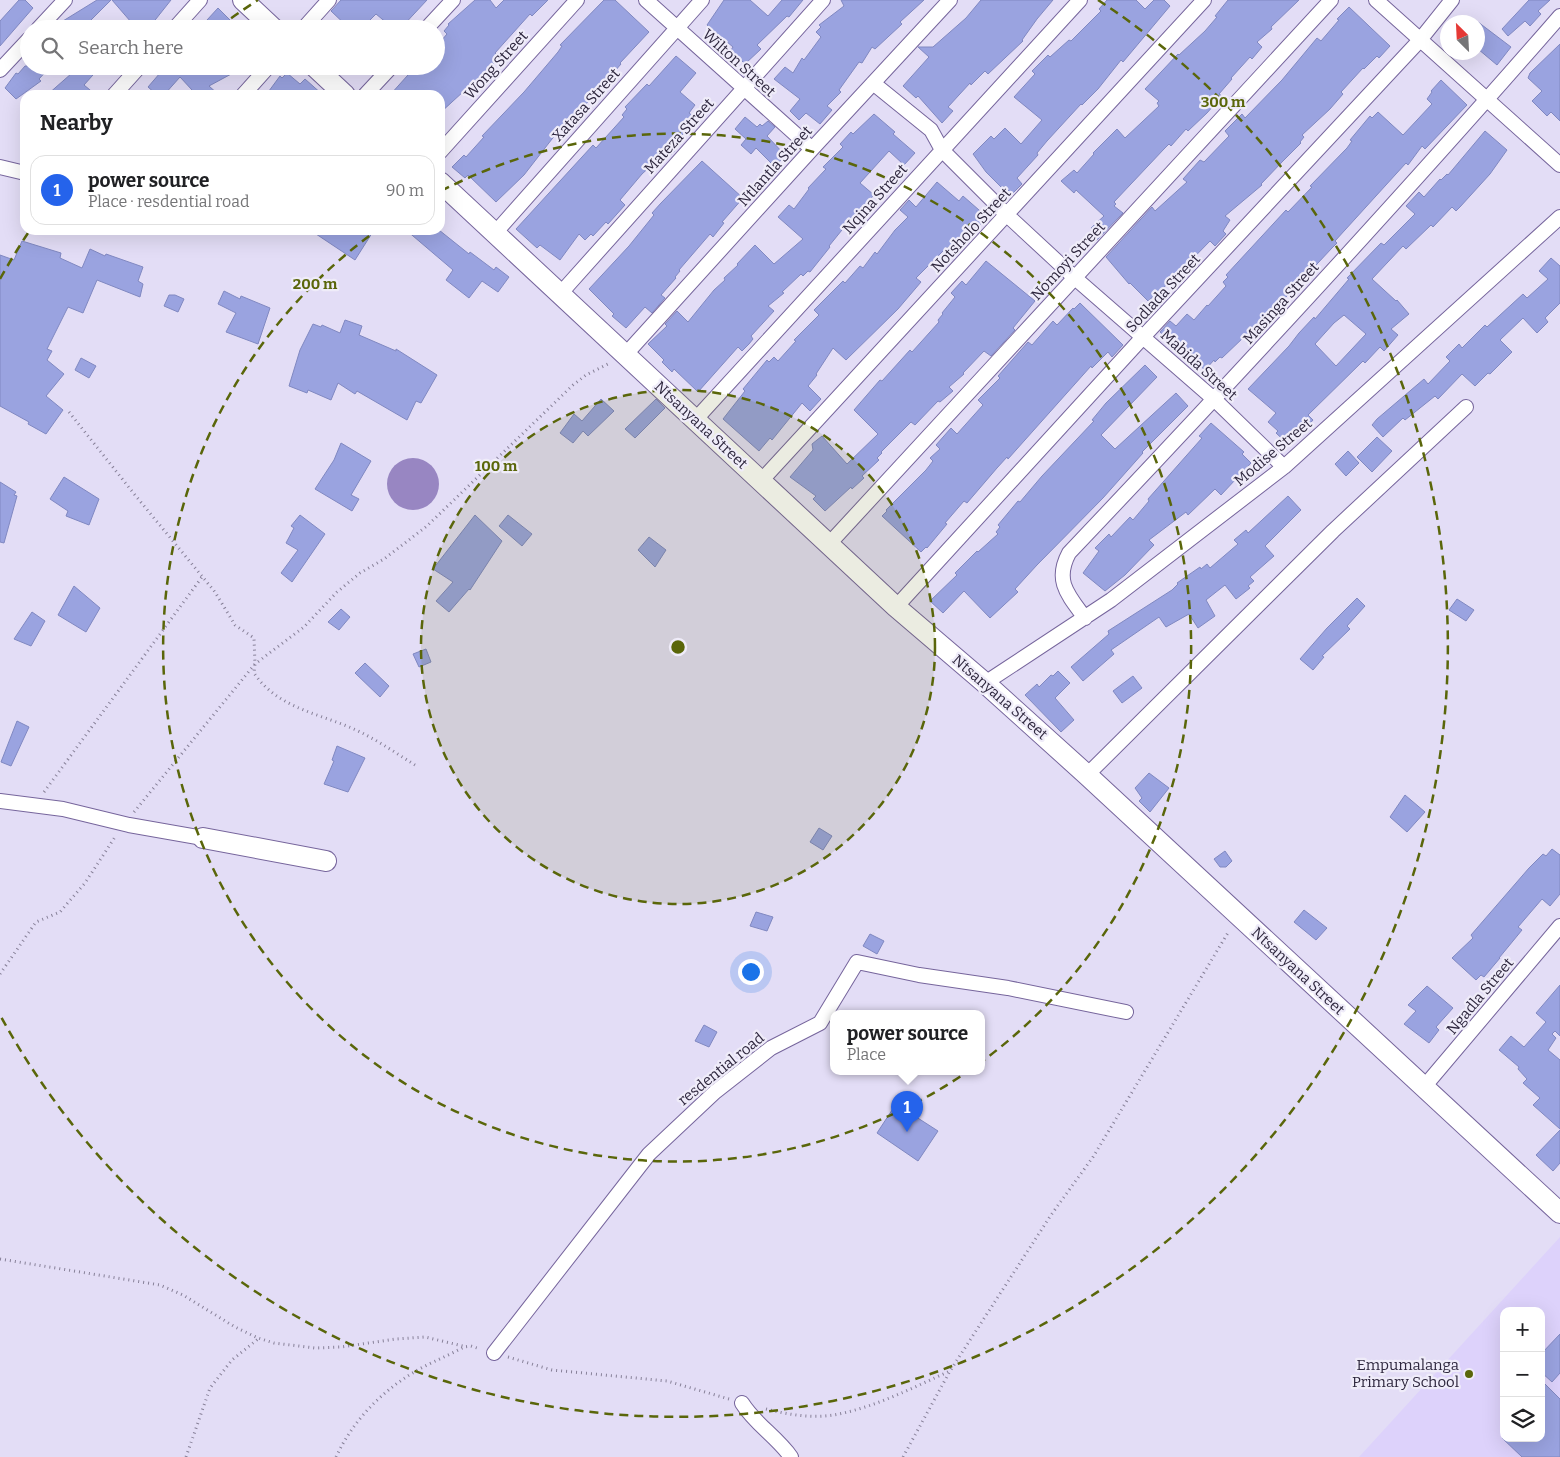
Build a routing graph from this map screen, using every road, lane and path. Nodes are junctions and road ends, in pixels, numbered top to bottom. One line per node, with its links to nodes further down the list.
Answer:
1 (65, 0): 17 (street)
2 (200, 0): 18 (street)
3 (243, 0): 19 (street)
4 (329, 0): 20 (street)
5 (453, 0): 21 (street)
6 (577, 0): 37 (street, Wong Street)
7 (646, 0): 22 (street, Wilton Street)
8 (702, 0): 22 (street, Xatasa Street)
9 (823, 0): 31 (street, Mateza Street)
10 (950, 0): 30 (street, Ntlantla Street)
11 (1080, 0): 39 (street, Nqina Street)
12 (1204, 0): 44 (street, Notsholo Street)
13 (1331, 0): 47 (street, Nomoyi Street)
14 (1376, 0): 23 (street)
15 (1452, 0): 23 (street, Sodlada Street)
16 (1560, 16): 36 (street, Masinga Street)
17 (46, 20)
18 (182, 20)
19 (264, 20)
20 (311, 20)
21 (434, 20)
22 (676, 28): 31 (street, Wilton Street); 46 (street, Xatasa Street)
23 (1420, 40): 36 (street); 49 (street, Sodlada Street)
24 (20, 49): 25 (street)
25 (0, 70)
26 (132, 75): 32 (street)
27 (261, 75): 33 (street)
28 (324, 75): 34 (street)
29 (384, 75): 35 (street)
30 (873, 83): 38 (street, Ntlantla Street); 39 (street, Mabida Street)
31 (743, 88): 38 (street, Wilton Street); 48 (street, Mateza Street)
32 (118, 90)
33 (247, 90)
34 (340, 90)
35 (370, 90)
36 (1486, 101): 40 (street); 51 (street, Masinga Street)
37 (445, 146)
38 (812, 149): 50 (street, Ntlantla Street)
39 (942, 150): 44 (street, Mabida Street); 54 (street, Nqina Street)
40 (1559, 162)
41 (0, 167): 42 (street)
42 (20, 172)
43 (445, 187): 46 (street, Ntsanyana Street)
44 (1008, 215): 47 (street, Mabida Street); 56 (street, Notsholo Street)
45 (1560, 218): 55 (street, Modise Street)
46 (495, 233): 48 (street, Ntsanyana Street)
47 (1075, 278): 49 (street, Mabida Street); 57 (street, Nomoyi Street)
48 (560, 294): 50 (street, Ntsanyana Street)
49 (1144, 337): 51 (street, Mabida Street); 59 (street, Sodlada Street)
50 (626, 354): 54 (street, Ntsanyana Street); 61 (path)
51 (1215, 400): 55 (street, Mabida Street); 60 (street, Masinga Street)
52 (1466, 407): 64 (street)
53 (69, 412): 58 (path)
54 (695, 420): 56 (street, Ntsanyana Street)
55 (1284, 467): 60 (street, Modise Street)
56 (761, 481): 57 (street, Ntsanyana Street)
57 (829, 544): 59 (street, Ntsanyana Street)
58 (202, 577): 61 (path); 66 (path)
59 (896, 607): 62 (street, Ntsanyana Street)
60 (1086, 618): 62 (street, Modise Street)
61 (256, 664): 63 (path); 67 (path)
62 (986, 683): 64 (street, Ntsanyana Street)
63 (415, 765)
64 (1087, 775): 70 (street, Ntsanyana Street)
65 (0, 801): 66 (street)
66 (38, 806): 67 (street)
67 (124, 824): 68 (street); 72 (path)
68 (202, 838): 69 (street)
69 (326, 861)
70 (1238, 916): 74 (street, Ntsanyana Street); 80 (path)
71 (1560, 926): 74 (street, Ngadla Street)
72 (0, 974)
73 (1126, 1012): 79 (street, resdential road)
74 (1424, 1087): 75 (street, Ntsanyana Street)
75 (1560, 1212)
76 (0, 1259): 77 (path)
77 (258, 1338): 78 (path); 82 (path)
78 (464, 1347): 79 (path); 83 (path)
79 (494, 1353): 81 (path)
80 (950, 1372): 81 (path); 85 (path)
81 (742, 1403): 84 (street)
82 (186, 1457)
83 (336, 1457)
84 (791, 1457)
85 (903, 1457)

